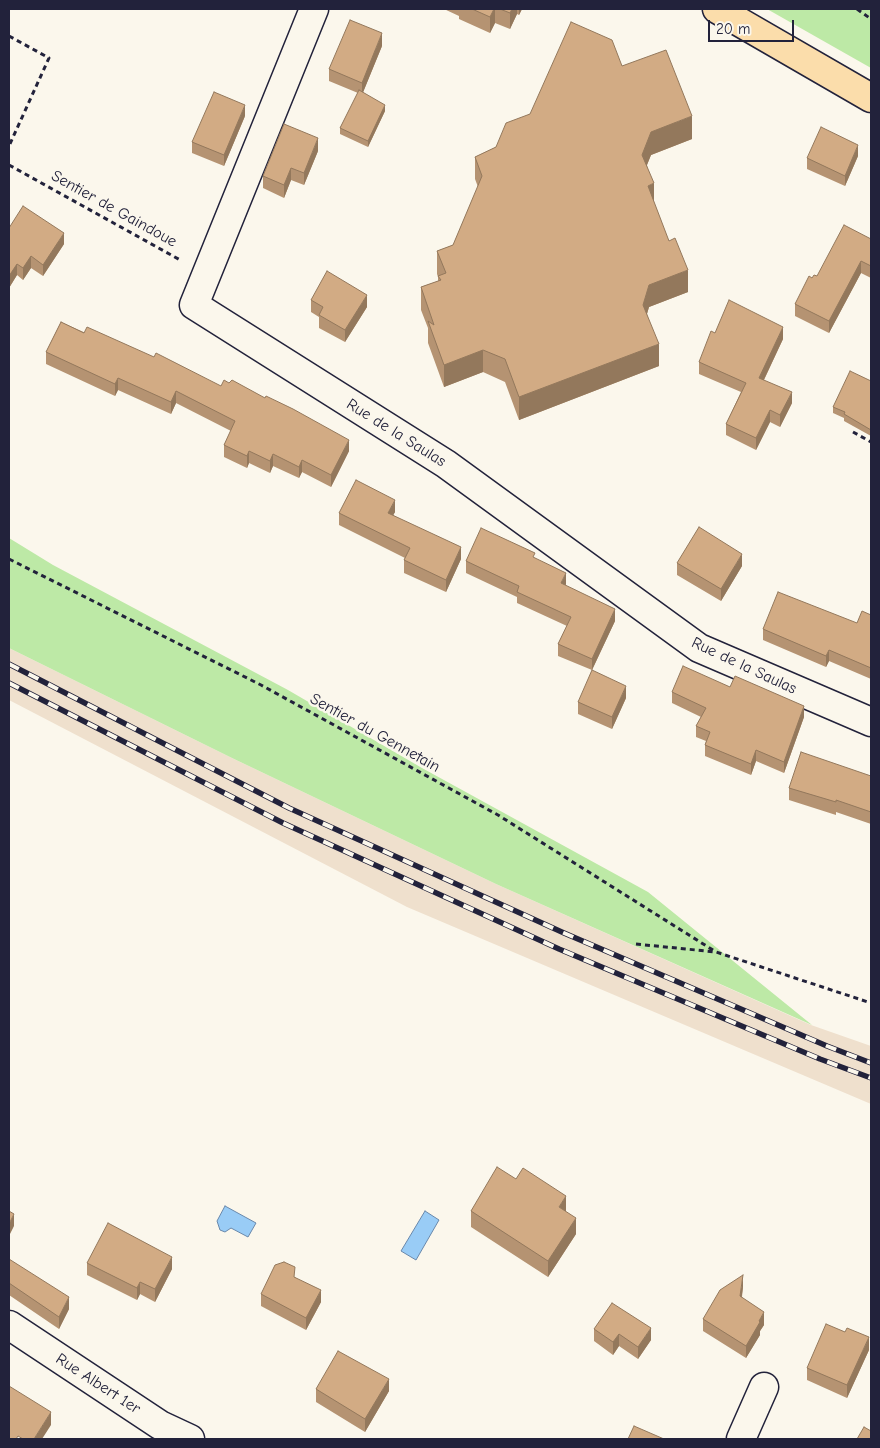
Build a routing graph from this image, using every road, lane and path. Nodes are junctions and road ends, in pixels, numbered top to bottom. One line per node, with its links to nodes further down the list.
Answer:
1 (314, 9): 9 (street, Rue de la Saulas)
2 (717, 9): 6 (main road)
3 (857, 9): 4 (path)
4 (871, 19)
5 (9, 36): 7 (path)
6 (871, 98)
7 (9, 146)
8 (9, 165): 9 (path, Sentier de Gaindoue)
9 (206, 275): 13 (street, Rue de la Saulas)
10 (853, 432): 11 (path)
11 (871, 442)
12 (9, 559): 15 (path, Sentier du Gennetain)
13 (871, 722)
14 (636, 944): 15 (path)
15 (716, 952): 16 (path)
16 (871, 1003)
17 (9, 1325): 19 (street, Rue Albert 1er)
18 (764, 1387): 21 (street)
19 (152, 1432): 20 (street, Rue Albert 1er)
20 (190, 1439)
21 (741, 1439)

